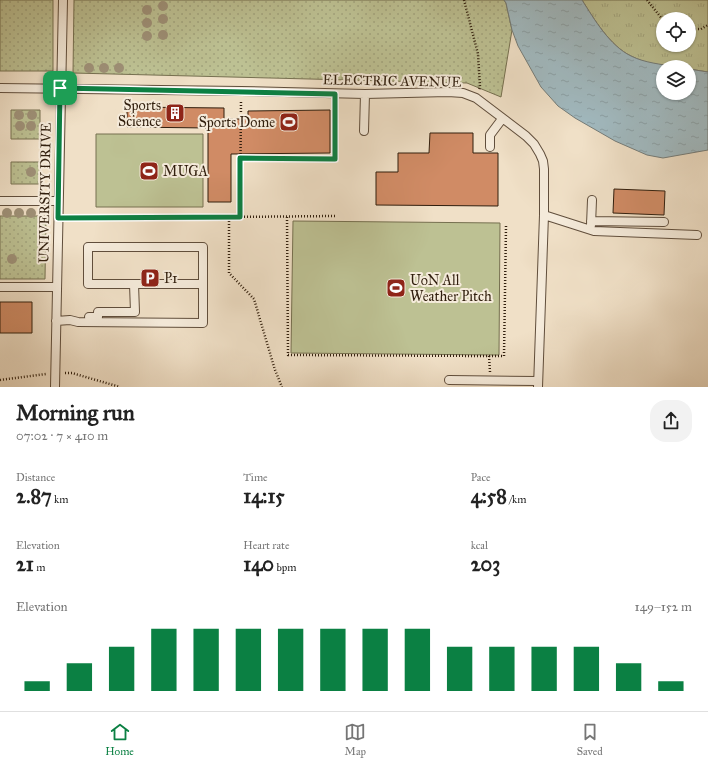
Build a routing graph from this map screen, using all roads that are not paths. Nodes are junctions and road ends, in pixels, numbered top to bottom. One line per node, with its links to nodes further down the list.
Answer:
1 (62, 0): 3 (lane, UNIVERSITY DRIVE)
2 (0, 88): 3 (lane, ELECTRIC AVENUE)
3 (60, 88): 4 (lane, ELECTRIC AVENUE); 10 (lane, UNIVERSITY DRIVE)
4 (365, 94): 5 (lane, ELECTRIC AVENUE); 6 (lane)
5 (502, 118): 7 (lane); 11 (lane, ELECTRIC AVENUE)
6 (364, 131)
7 (490, 147)
8 (592, 200): 12 (lane)
9 (0, 201): 10 (lane)
10 (58, 201): 19 (lane, UNIVERSITY DRIVE)
11 (544, 216): 14 (lane); 23 (lane, ELECTRIC AVENUE)
12 (591, 220): 13 (lane); 14 (lane)
13 (664, 222)
14 (590, 230): 15 (lane)
15 (697, 235)
16 (134, 284): 17 (lane); 17 (lane); 21 (lane)
17 (203, 284): 21 (lane)
18 (0, 287): 19 (lane)
19 (56, 287): 20 (lane, UNIVERSITY DRIVE)
20 (56, 320): 21 (lane); 24 (lane, UNIVERSITY DRIVE)
21 (70, 320)
22 (449, 380): 23 (lane)
23 (538, 384)
24 (55, 387)

